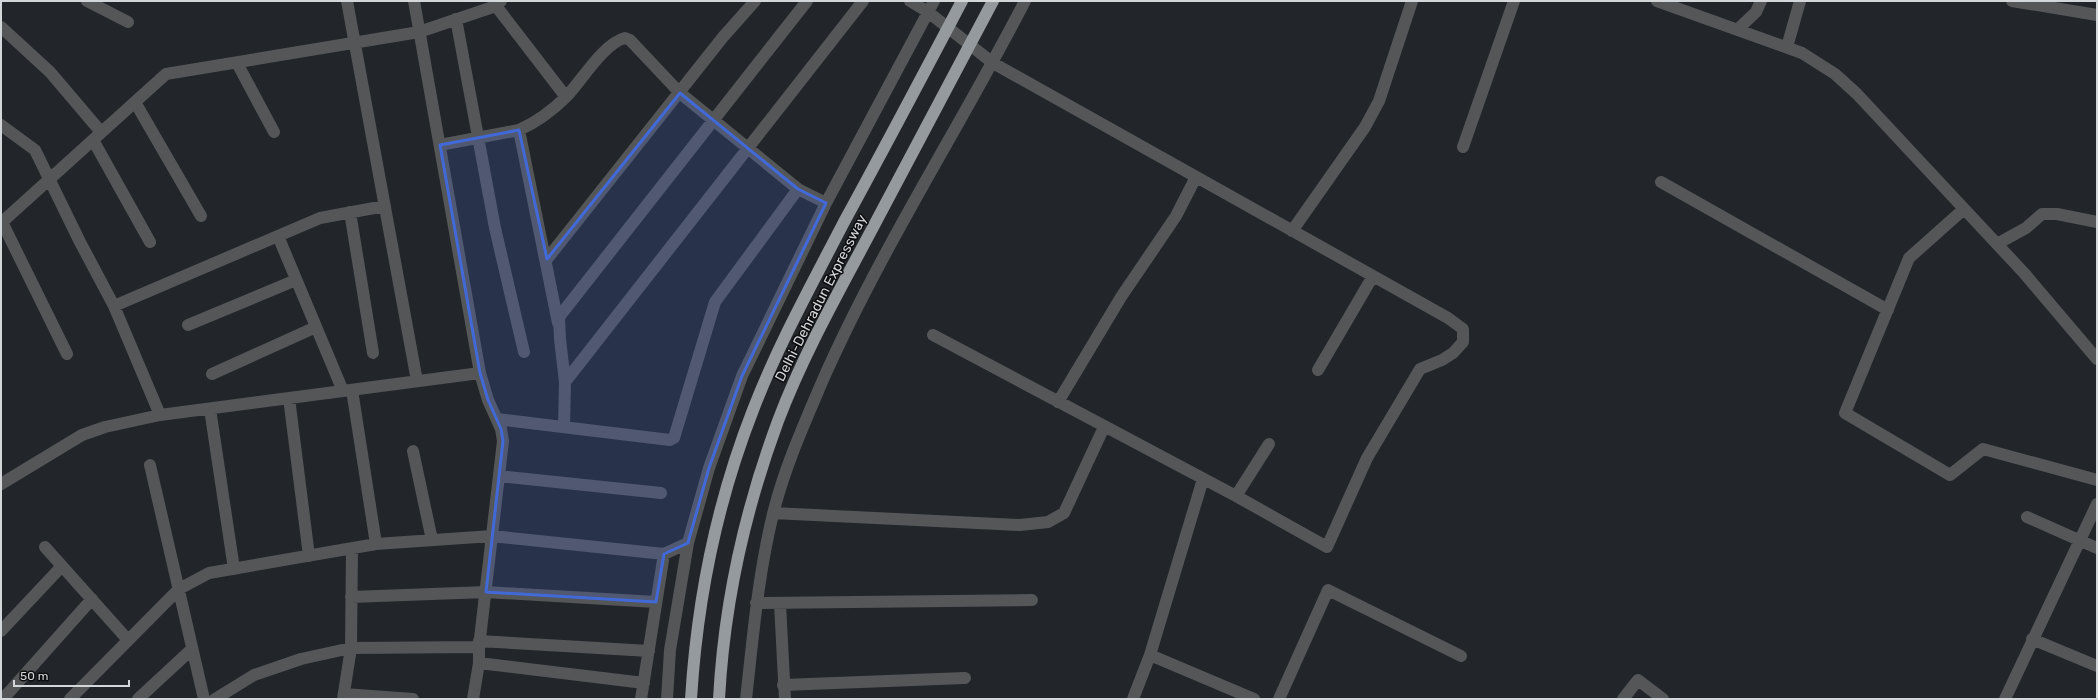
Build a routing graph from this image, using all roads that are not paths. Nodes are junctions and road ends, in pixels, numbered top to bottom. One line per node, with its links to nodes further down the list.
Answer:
1 (87, 1): 22 (street)
2 (347, 1): 26 (street)
3 (414, 1): 25 (street)
4 (755, 1): 30 (street)
5 (807, 1): 33 (street)
6 (863, 1): 41 (street)
7 (910, 1): 19 (street)
8 (934, 1): 19 (street)
9 (962, 1): 139 (highway, Delhi-Dehradun Expressway, bridge)
10 (993, 1): 140 (highway, Delhi-Dehradun Expressway, bridge)
11 (1025, 1): 29 (street)
12 (1412, 1): 53 (street)
13 (1514, 1): 40 (street)
14 (1657, 1): 24 (street)
15 (1761, 1): 24 (street)
16 (1800, 1): 27 (street)
17 (2012, 1): 20 (street)
18 (498, 3): 21 (street); 31 (street)
19 (928, 12): 29 (street); 46 (street)
20 (2097, 15)
21 (456, 19): 25 (street); 38 (street)
22 (128, 22)
23 (1, 27): 37 (street)
24 (1738, 29): 27 (street)
25 (419, 32): 26 (street); 39 (street)
26 (354, 44): 28 (street); 47 (street)
27 (1787, 47): 48 (street)
28 (236, 63): 32 (street); 36 (street)
29 (993, 63): 43 (street); 93 (street)
30 (680, 93): 31 (street); 33 (street); 57 (street)
31 (566, 97): 35 (street)
32 (135, 102): 37 (street); 50 (street)
33 (714, 120): 41 (street); 63 (street)
34 (1, 125): 42 (street)
35 (519, 130): 38 (street); 57 (street)
36 (274, 132)
37 (97, 136): 42 (street); 55 (street)
38 (478, 138): 39 (street); 66 (street)
39 (440, 145): 72 (street)
40 (1464, 147)
41 (748, 148): 45 (street); 74 (street)
42 (50, 177): 51 (street); 60 (street)
43 (1196, 177): 53 (street); 77 (street)
44 (1661, 182): 61 (street)
45 (798, 188): 46 (street); 81 (street)
46 (826, 203): 98 (street)
47 (385, 206): 49 (street); 73 (street)
48 (1964, 209): 56 (street); 61 (street)
49 (350, 212): 54 (street); 67 (street)
50 (201, 216)
51 (1, 222): 68 (street)
52 (2097, 222): 56 (street)
53 (1292, 231): 58 (street)
54 (278, 236): 59 (street); 60 (street)
55 (150, 242)
56 (1997, 244): 69 (street)
57 (547, 259): 63 (street)
58 (1373, 276): 70 (street); 91 (street)
59 (296, 280): 62 (street); 64 (street)
60 (114, 306): 79 (street)
61 (1888, 310): 88 (street)
62 (188, 325)
63 (559, 325): 74 (street)
64 (316, 327): 71 (street); 75 (street)
65 (933, 335): 77 (street)
66 (524, 352)
67 (373, 353)
68 (67, 354)
69 (2097, 359)
70 (1318, 370)
71 (212, 374)
72 (480, 374): 73 (street); 80 (street)
73 (417, 381): 75 (street)
74 (565, 382): 81 (street)
75 (348, 390): 76 (street); 99 (street)
76 (289, 398): 78 (street); 104 (street)
77 (1058, 402): 82 (street)
78 (210, 409): 79 (street); 106 (street)
79 (160, 415): 89 (street)
80 (497, 419): 81 (street); 86 (street)
81 (564, 427)
82 (1104, 427): 87 (street); 93 (street)
83 (1269, 444): 91 (street)
84 (413, 451): 97 (street)
85 (150, 465): 107 (street)
86 (499, 476): 90 (street); 95 (street)
87 (1203, 479): 91 (street); 122 (street)
88 (2097, 480)
89 (1, 484)
90 (661, 493)
91 (1236, 496)
92 (2097, 504): 96 (street)
93 (773, 513): 113 (street)
94 (2027, 517): 96 (street)
95 (492, 536): 97 (street); 103 (street); 108 (street)
96 (2080, 539): 102 (street); 117 (street)
97 (432, 540): 99 (street)
98 (688, 543): 103 (street); 138 (street)
99 (376, 544): 101 (street)
100 (45, 547): 105 (street)
101 (352, 548): 104 (street); 109 (street)
102 (2097, 548)
103 (664, 554): 112 (street)
104 (309, 556): 106 (street)
105 (62, 566): 110 (street); 115 (street)
106 (234, 569): 107 (street)
107 (179, 589): 116 (street); 120 (street)
108 (486, 592): 109 (street); 112 (street); 118 (street)
109 (351, 597): 119 (street)
110 (92, 600): 116 (street); 130 (street)
111 (1032, 600): 114 (street)
112 (656, 602): 121 (street)
113 (756, 603): 114 (street); 141 (street)
114 (780, 604): 128 (street)
115 (1, 631)
116 (128, 640): 131 (street)
117 (2032, 640): 125 (street); 148 (street)
118 (479, 644): 119 (street); 121 (street); 124 (street)
119 (351, 648): 129 (street); 134 (street)
120 (192, 649): 132 (street); 133 (street)
121 (649, 651): 127 (street)
122 (1150, 655): 143 (street); 144 (street)
123 (1461, 656): 145 (street)
124 (480, 663): 127 (street); 136 (street)
125 (2097, 666)
126 (965, 678): 128 (street)
127 (644, 683): 137 (street)
128 (783, 685): 142 (street)
129 (343, 696): 135 (street)
130 (3, 699)
131 (70, 699)
132 (138, 699)
133 (204, 699)
134 (215, 699)
135 (414, 699)
136 (473, 699)
137 (641, 699)
138 (667, 699)
139 (691, 699)
140 (719, 699)
141 (746, 699)
142 (785, 699)
143 (1133, 699)
144 (1254, 699)
145 (1279, 699)
146 (1623, 699): 147 (street)
147 (1663, 699)
148 (2005, 699)

